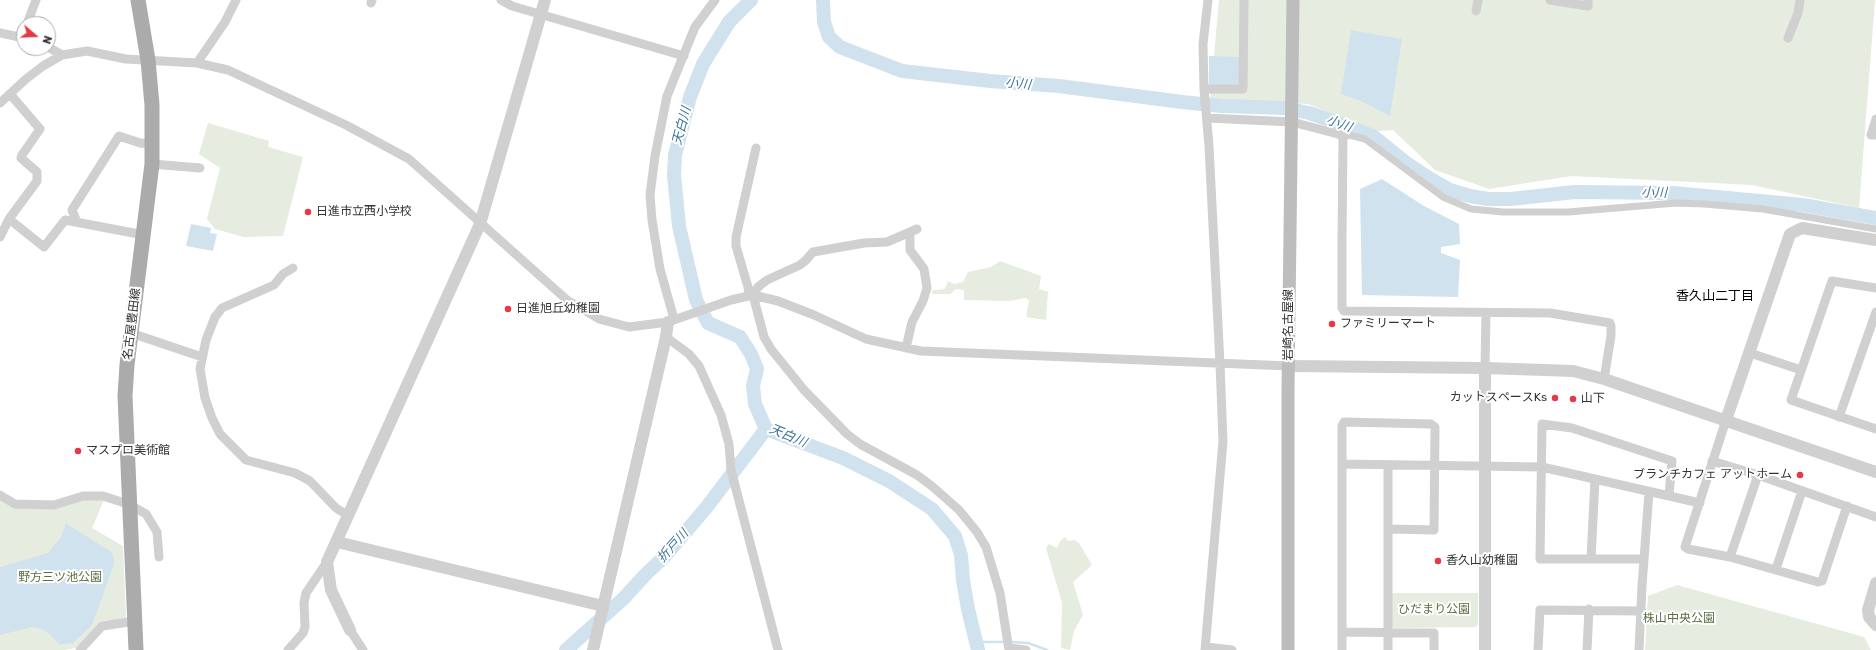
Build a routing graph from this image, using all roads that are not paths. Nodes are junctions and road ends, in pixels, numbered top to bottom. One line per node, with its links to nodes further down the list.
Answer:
1 (36, 0): 16 (street)
2 (138, 0): 23 (main road, 名古屋豊田線)
3 (236, 0): 24 (street)
4 (502, 0): 15 (street)
5 (545, 0): 15 (street)
6 (715, 0): 22 (street)
7 (1208, 0): 25 (street)
8 (1244, 0): 25 (street)
9 (1293, 0): 29 (main road, 岩崎名古屋線)
10 (1478, 0): 14 (street)
11 (1550, 0): 12 (street)
12 (1588, 0)
13 (1800, 0): 19 (street)
14 (1476, 11)
15 (541, 13): 22 (street); 39 (street)
16 (30, 16)
17 (0, 33): 18 (street)
18 (16, 36)
19 (1788, 38)
20 (56, 52): 21 (street)
21 (62, 55): 23 (street); 26 (street)
22 (684, 56): 49 (street)
23 (148, 60): 24 (street); 33 (main road, 名古屋豊田線)
24 (197, 63): 39 (street)
25 (1204, 93): 28 (street)
26 (10, 94): 27 (street); 37 (street)
27 (0, 103)
28 (1206, 115): 29 (street); 55 (street)
29 (1291, 118): 32 (street); 56 (main road, 岩崎名古屋線)
30 (1876, 119): 31 (street)
31 (1876, 136)
32 (1343, 137): 40 (street); 48 (street)
33 (152, 144): 35 (main road, 名古屋豊田線); 38 (street)
34 (756, 148): 46 (street)
35 (152, 164): 36 (street); 41 (main road, 名古屋豊田線)
36 (200, 168)
37 (9, 219): 38 (street); 42 (street)
38 (77, 222): 41 (street)
39 (480, 224): 49 (street); 79 (street)
40 (1876, 229)
41 (144, 235): 50 (main road, 名古屋豊田線)
42 (0, 237)
43 (1876, 240): 53 (street)
44 (293, 268): 54 (street)
45 (1876, 288): 58 (street)
46 (751, 295): 49 (street); 52 (street); 52 (street); 98 (street)
47 (1876, 312): 60 (street)
48 (1486, 313): 57 (street); 59 (street)
49 (671, 320): 51 (street)
50 (131, 333): 54 (street); 77 (main road, 名古屋豊田線)
51 (666, 337): 90 (street); 105 (street)
52 (906, 348): 55 (street)
53 (1750, 353): 58 (street); 61 (street)
54 (202, 357): 79 (street)
55 (1220, 364): 56 (street); 99 (street)
56 (1289, 366): 57 (street); 108 (main road, 岩崎名古屋線)
57 (1485, 368): 59 (street); 67 (street)
58 (1801, 370): 60 (street)
59 (1604, 379): 61 (street)
60 (1839, 417): 62 (street)
61 (1726, 420): 63 (street); 69 (street)
62 (1876, 429)
63 (1712, 461): 70 (street); 76 (street)
64 (1342, 464): 65 (street); 66 (street); 96 (street)
65 (1388, 465): 66 (street); 81 (street)
66 (1434, 466): 67 (street); 81 (street)
67 (1485, 466): 68 (street); 112 (street)
68 (1542, 467): 71 (street); 75 (street); 85 (street)
69 (1876, 472)
70 (1758, 475): 72 (street); 84 (street)
71 (1595, 479): 73 (street); 85 (street)
72 (1802, 490): 78 (street); 88 (street)
73 (1649, 492): 75 (street); 86 (street)
74 (0, 495): 77 (street)
75 (1669, 495): 76 (street)
76 (1700, 503): 84 (street)
77 (128, 504): 83 (street); 93 (main road, 名古屋豊田線)
78 (1848, 506): 80 (street); 88 (street)
79 (348, 516): 82 (street)
80 (1876, 517)
81 (1389, 529): 97 (street)
82 (337, 542): 87 (street); 90 (street)
83 (159, 557)
84 (1730, 557): 88 (street)
85 (1591, 559): 86 (street)
86 (1644, 560): 92 (street)
87 (327, 562): 95 (street); 102 (street)
88 (1776, 569)
89 (1876, 583): 94 (street)
90 (603, 606): 104 (street)
91 (1589, 609): 92 (street); 113 (street); 114 (street)
92 (1642, 611): 115 (street)
93 (136, 621): 100 (street); 101 (main road, 名古屋豊田線)
94 (1876, 625)
95 (350, 630): 103 (street)
96 (1342, 632): 97 (street); 109 (street)
97 (1388, 632): 110 (street); 111 (street)
98 (1008, 645): 106 (street)
99 (1205, 648): 107 (street)
100 (80, 650)
101 (136, 650)
102 (288, 650)
103 (363, 650)
104 (593, 650)
105 (778, 650)
106 (1026, 650)
107 (1232, 650)
108 (1288, 650)
109 (1342, 650)
110 (1388, 650)
111 (1434, 650)
112 (1485, 650)
113 (1538, 650)
114 (1587, 650)
115 (1640, 650)

